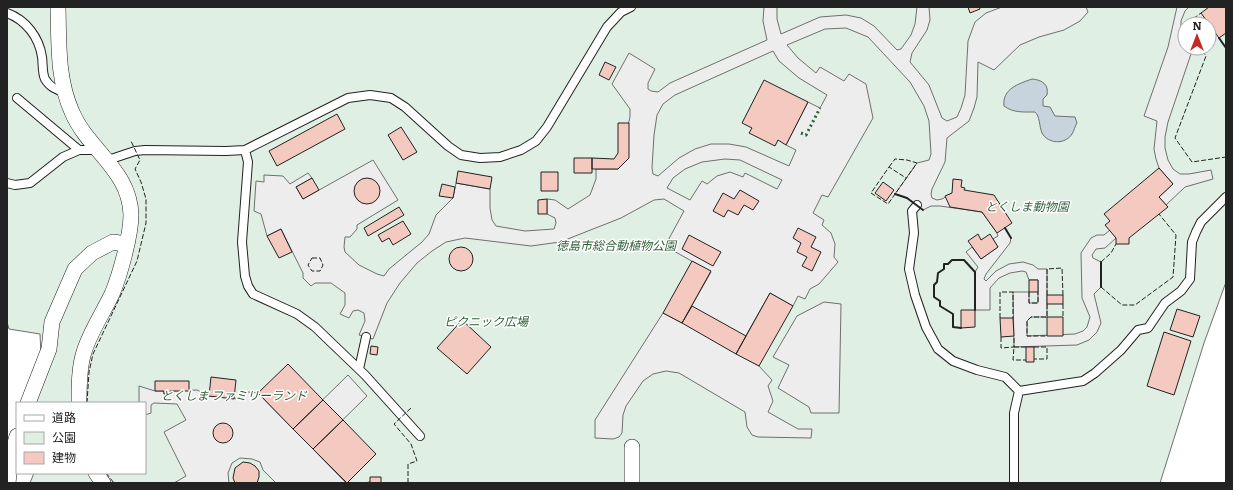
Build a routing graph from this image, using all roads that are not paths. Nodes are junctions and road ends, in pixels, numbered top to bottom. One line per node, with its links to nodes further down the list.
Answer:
1 (58, 7): 4 (street)
2 (631, 7): 8 (lane)
3 (7, 13): 4 (lane)
4 (64, 92): 7 (street)
5 (17, 98): 6 (lane)
6 (78, 150): 7 (lane); 10 (lane)
7 (97, 150): 9 (street)
8 (246, 150): 9 (lane); 15 (lane)
9 (108, 160): 13 (street)
10 (7, 183)
11 (1226, 196): 16 (lane)
12 (917, 205): 16 (lane)
13 (126, 244): 17 (street); 18 (street)
14 (366, 337): 15 (lane)
15 (359, 369): 19 (lane)
16 (1019, 391): 26 (lane)
17 (28, 402)
18 (78, 402)
19 (420, 436)
20 (16, 440): 23 (street)
21 (632, 446): 25 (street)
22 (97, 474): 24 (street)
23 (8, 483)
24 (103, 483)
25 (632, 483)
26 (1014, 483)

